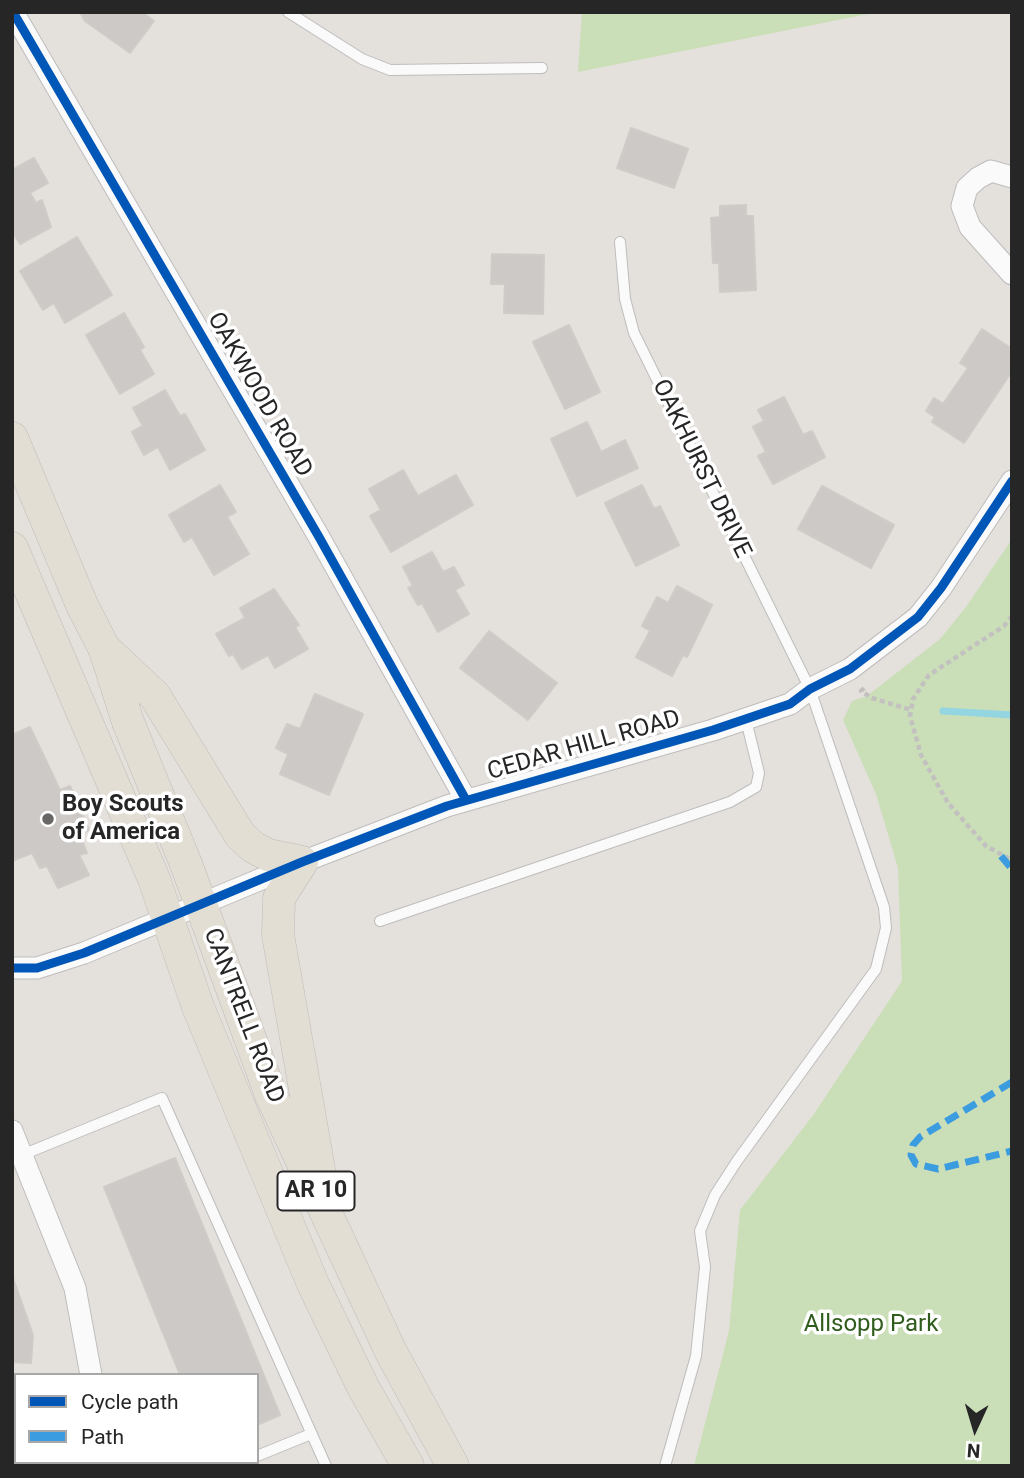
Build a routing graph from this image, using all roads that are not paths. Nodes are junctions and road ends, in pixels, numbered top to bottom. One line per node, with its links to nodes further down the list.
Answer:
1 (13, 12): 13 (street, OAKWOOD ROAD)
2 (288, 12): 3 (lane)
3 (542, 68)
4 (1012, 177): 6 (street)
5 (620, 242): 11 (lane, OAKHURST DRIVE)
6 (1012, 274)
7 (12, 438): 10 (main road, CANTRELL ROAD / AR 10)
8 (1012, 481): 11 (street, CEDAR HILL ROAD)
9 (12, 548): 16 (main road, CANTRELL ROAD / AR 10)
10 (105, 650): 14 (main road); 15 (main road, CANTRELL ROAD / AR 10)
11 (810, 689): 12 (street, CEDAR HILL ROAD); 28 (lane, OAKHURST DRIVE)
12 (746, 720): 13 (street, CEDAR HILL ROAD); 17 (lane)
13 (466, 800): 14 (street, CEDAR HILL ROAD)
14 (302, 862): 15 (street, CEDAR HILL ROAD); 21 (main road)
15 (201, 906): 16 (street, CEDAR HILL ROAD); 21 (main road, CANTRELL ROAD / AR 10)
16 (167, 919): 18 (street, CEDAR HILL ROAD); 26 (main road, CANTRELL ROAD / AR 10)
17 (380, 921)
18 (12, 968)
19 (12, 1131): 20 (street)
20 (22, 1155): 22 (street); 23 (lane)
21 (326, 1210): 27 (main road, CANTRELL ROAD / AR 10)
22 (91, 1373)
23 (312, 1434): 24 (lane); 25 (lane)
24 (259, 1455)
25 (326, 1466)
26 (408, 1466)
27 (453, 1466)
28 (665, 1466)

